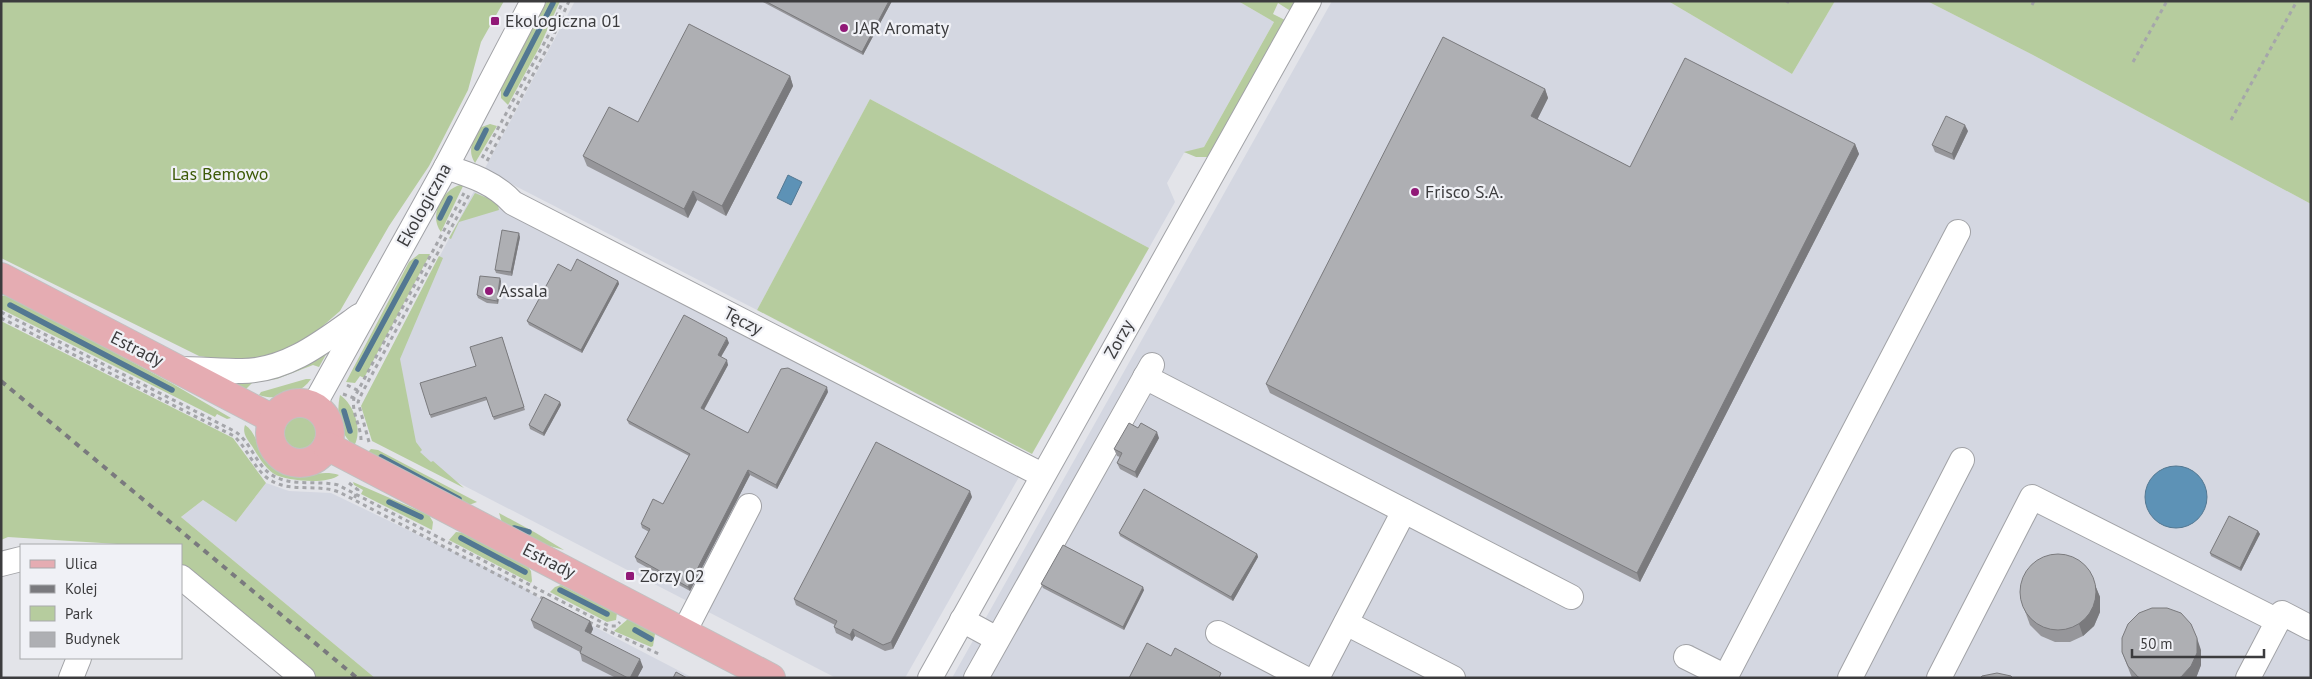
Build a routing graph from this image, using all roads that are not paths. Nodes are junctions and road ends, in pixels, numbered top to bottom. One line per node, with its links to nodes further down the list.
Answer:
1 (533, 1): 3 (street, Ekologiczna)
2 (1309, 1): 12 (street, Zorzy)
3 (446, 167): 6 (street, Ekologiczna); 12 (street, Tęczy)
4 (1958, 232): 28 (street)
5 (1, 277): 7 (main road, Estrady)
6 (364, 312): 7 (street); 8 (street, Ekologiczna)
7 (177, 369): 9 (main road, Estrady)
8 (323, 389): 9 (main road); 10 (main road)
9 (274, 420): 10 (main road)
10 (327, 446): 23 (main road, Estrady)
11 (1962, 460): 37 (street)
12 (1042, 475): 19 (street, Zorzy)
13 (749, 506): 23 (street)
14 (1404, 511): 18 (street); 21 (street); 25 (street)
15 (20, 558): 16 (street)
16 (1, 564)
17 (182, 578): 30 (street)
18 (1571, 597)
19 (962, 620): 25 (street); 32 (street, Zorzy)
20 (2278, 621): 22 (street); 38 (street); 39 (street)
21 (1346, 622): 35 (street); 36 (street)
22 (2311, 628)
23 (684, 632): 31 (main road, Estrady)
24 (1218, 633): 34 (street)
25 (997, 640): 33 (street)
26 (1686, 657): 28 (street)
27 (79, 659): 29 (street)
28 (1725, 677)
29 (71, 678)
30 (303, 678)
31 (771, 678)
32 (930, 678)
33 (976, 678)
34 (1304, 678)
35 (1317, 678)
36 (1453, 678)
37 (1850, 678)
38 (1939, 678)
39 (2248, 678)

